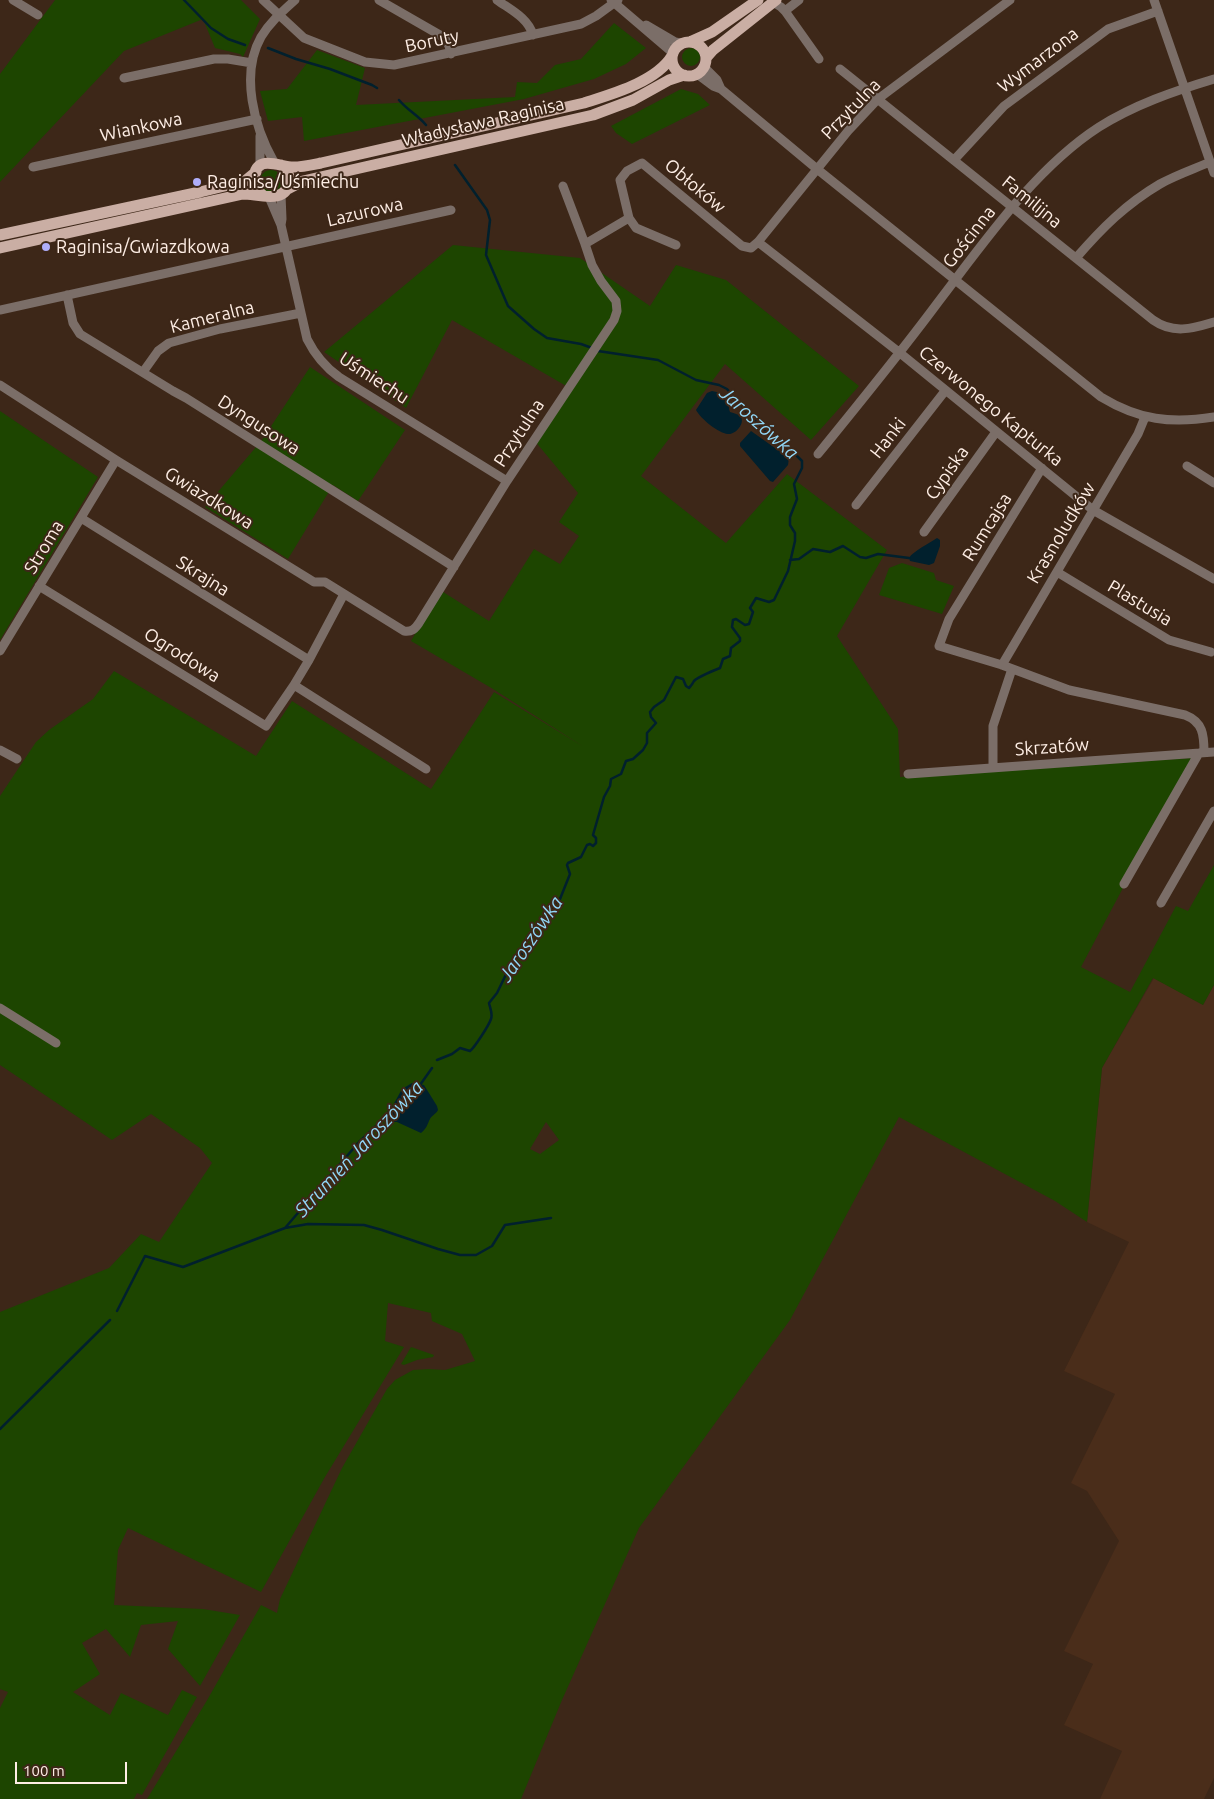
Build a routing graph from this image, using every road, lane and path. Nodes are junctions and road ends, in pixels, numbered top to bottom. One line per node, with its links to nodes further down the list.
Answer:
1 (13, 0): 15 (street)
2 (263, 0): 16 (street, Boruty)
3 (295, 0): 16 (street)
4 (379, 0): 19 (street)
5 (497, 0): 17 (street)
6 (758, 0): 18 (main road)
7 (799, 0): 12 (street)
8 (1010, 0): 29 (street, Przytulna)
9 (1154, 0): 13 (street)
10 (614, 1): 14 (street); 17 (street, Boruty)
11 (774, 1): 12 (street); 23 (main road)
12 (785, 11): 21 (street)
13 (1158, 11): 28 (street); 32 (street, Wymarzona)
14 (626, 13): 18 (street); 20 (street)
15 (38, 15)
16 (278, 16): 19 (street, Boruty); 22 (street)
17 (533, 35): 19 (street, Boruty)
18 (687, 42): 20 (main road); 23 (main road)
19 (451, 54)
20 (672, 54): 25 (main road); 34 (main road, Władysława Raginisa)
21 (819, 59)
22 (252, 63): 26 (street); 30 (street)
23 (702, 66): 25 (main road); 36 (street)
24 (840, 69): 29 (street, Familijna)
25 (684, 75): 40 (main road, Władysława Raginisa)
26 (124, 78)
27 (1214, 79): 28 (street, Gościnna)
28 (1185, 88): 33 (street); 42 (street, Gościnna)
29 (878, 99): 32 (street, Familijna); 36 (street, Przytulna)
30 (257, 119): 31 (street); 35 (street, Wiankowa)
31 (260, 133): 34 (street); 37 (street)
32 (954, 160): 42 (street, Familijna)
33 (1210, 162): 38 (street); 52 (street)
34 (277, 163): 37 (main road); 40 (main road)
35 (32, 167)
36 (818, 169): 47 (street, Przytulna); 53 (street)
37 (258, 170): 41 (main road); 46 (main road)
38 (1214, 173)
39 (563, 186): 48 (street)
40 (284, 192): 41 (main road); 45 (street, Uśmiechu)
41 (266, 196): 45 (street, Uśmiechu); 51 (main road)
42 (1013, 208): 52 (street, Familijna); 53 (street, Gościnna)
43 (451, 210): 50 (street, Lazurowa)
44 (629, 218): 47 (street, Obłoków); 48 (street); 49 (street)
45 (281, 225): 50 (street, Uśmiechu)
46 (0, 235)
47 (758, 242): 58 (street, Czerwonego Kapturka)
48 (585, 244): 69 (street, Przytulna)
49 (676, 245)
50 (286, 247): 54 (street, Lazurowa); 56 (street, Uśmiechu)
51 (0, 248)
52 (1076, 258): 57 (street, Familijna)
53 (956, 280): 58 (street, Gościnna); 62 (street)
54 (67, 295): 55 (street, Lazurowa); 59 (street, Dyngusowa)
55 (0, 310)
56 (301, 313): 59 (street, Kameralna); 69 (street, Uśmiechu)
57 (1214, 322)
58 (900, 353): 61 (street, Czerwonego Kapturka); 65 (street, Gościnna)
59 (143, 372): 75 (street, Dyngusowa)
60 (0, 385): 66 (street, Gwiazdkowa)
61 (945, 391): 64 (street, Czerwonego Kapturka); 71 (street, Hanki)
62 (1145, 417): 63 (street); 72 (street, Krasnoludków)
63 (1214, 417)
64 (996, 432): 68 (street, Czerwonego Kapturka); 74 (street, Cypiska)
65 (818, 454)
66 (116, 460): 73 (street, Stroma); 79 (street, Gwiazdkowa)
67 (1187, 466): 70 (street)
68 (1042, 468): 72 (street, Czerwonego Kapturka); 84 (street, Rumcajsa)
69 (507, 481): 75 (street, Przytulna)
70 (1214, 483)
71 (856, 505)
72 (1094, 510): 76 (street, Krasnoludków); 77 (street, Czerwonego Kapturka)
73 (81, 518): 78 (street, Stroma); 83 (street, Skrajna)
74 (924, 532)
75 (454, 567): 80 (street, Przytulna)
76 (1057, 572): 82 (street, Plastusia); 84 (street, Krasnoludków)
77 (1214, 579)
78 (40, 586): 81 (street, Stroma); 86 (street, Ogrodowa)
79 (344, 594): 80 (street, Gwiazdkowa); 83 (street, Ogrodowa)
80 (404, 631)
81 (0, 651)
82 (1211, 652)
83 (309, 660): 86 (street, Ogrodowa)
84 (1002, 665): 85 (street)
85 (1012, 669): 88 (street); 90 (street)
86 (294, 685): 91 (street)
87 (0, 750): 89 (street)
88 (1206, 752): 90 (street, Skrzatów); 94 (street)
89 (17, 759)
90 (994, 767): 92 (street, Skrzatów)
91 (426, 768)
92 (908, 774)
93 (1214, 811): 95 (street)
94 (1124, 884)
95 (1161, 903)
96 (0, 1008): 97 (street)
97 (56, 1043)

